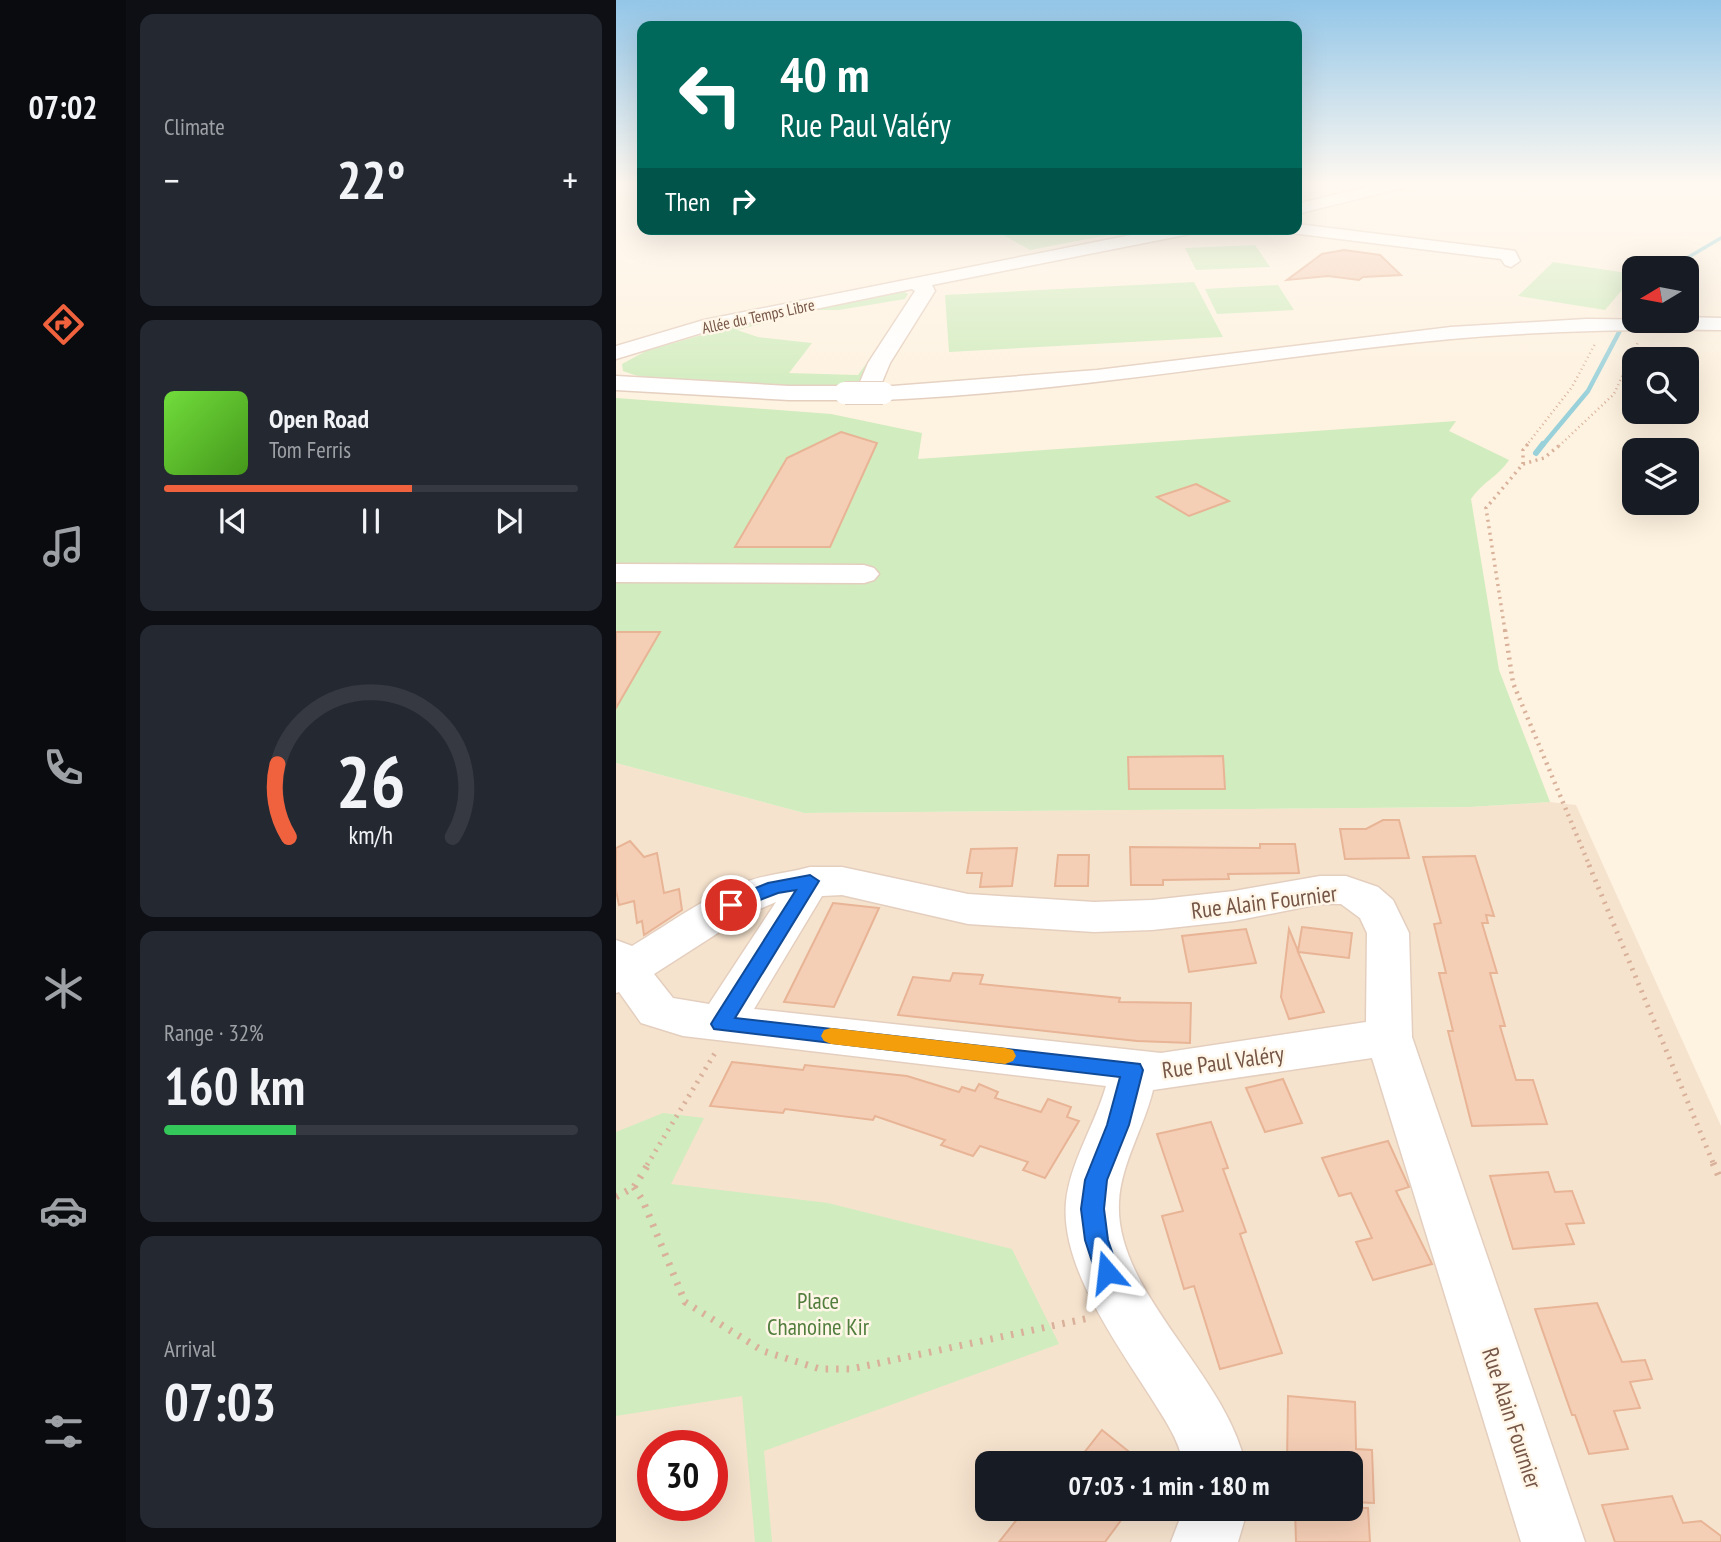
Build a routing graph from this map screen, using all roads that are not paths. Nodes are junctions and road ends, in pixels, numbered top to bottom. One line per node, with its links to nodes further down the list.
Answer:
1 (1058, 255): 4 (street, Allée du Temps Libre)
2 (1508, 255): 3 (street)
3 (1511, 261)
4 (915, 283): 6 (street, Allée du Temps Libre); 8 (street)
5 (1721, 324): 8 (street)
6 (616, 353)
7 (616, 383): 8 (street)
8 (865, 396)
9 (616, 573): 10 (street)
10 (864, 574)
11 (810, 881): 12 (street, Rue Alain Fournier); 13 (street); 14 (street, Rue Alain Fournier)
12 (620, 968): 13 (street, Rue Alain Fournier)
13 (726, 1024): 15 (street, Rue Paul Valéry)
14 (1389, 1037): 15 (street, Rue Paul Valéry); 19 (street, Rue Alain Fournier)
15 (1132, 1070): 16 (street)
16 (1210, 1451)
17 (1213, 1521): 18 (street)
18 (1203, 1542)
19 (1553, 1542)

